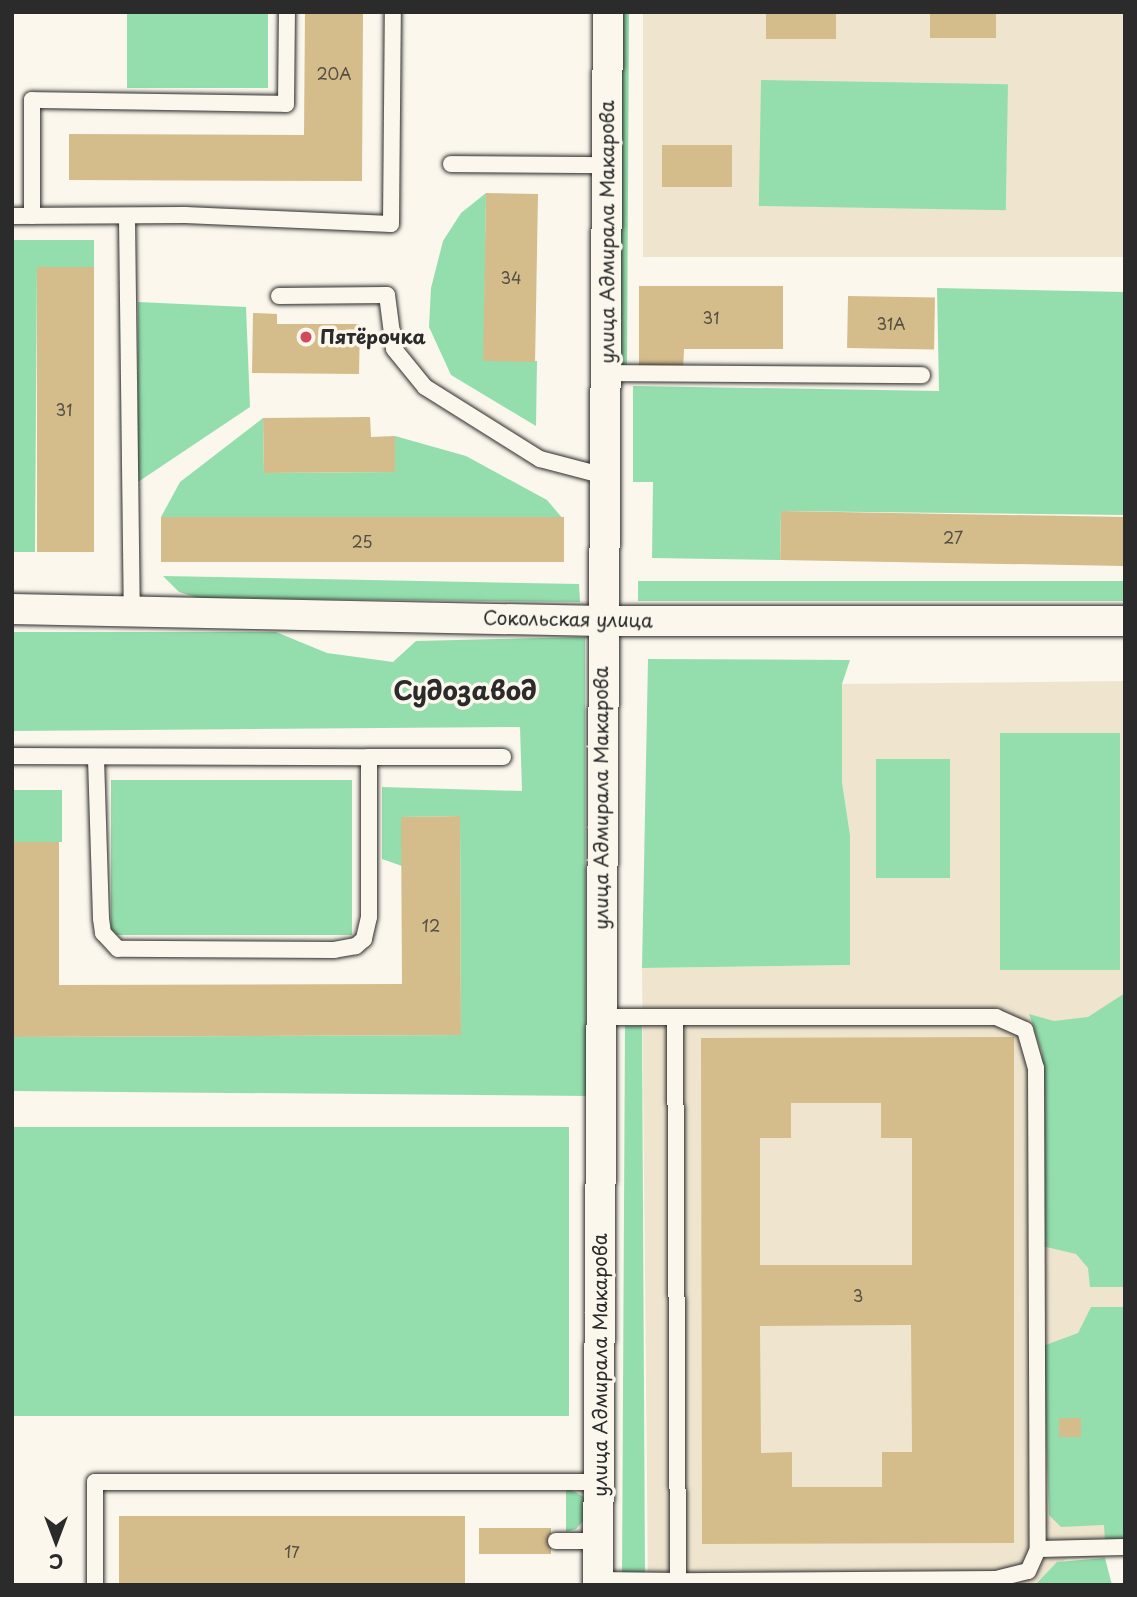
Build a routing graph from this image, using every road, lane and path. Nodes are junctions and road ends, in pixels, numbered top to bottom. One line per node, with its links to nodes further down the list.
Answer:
1 (287, 12): 7 (lane)
2 (393, 12): 8 (lane)
3 (608, 12): 5 (street, улица Адмирала Макарова)
4 (451, 164): 5 (lane)
5 (607, 164): 10 (street, улица Адмирала Макарова)
6 (12, 216): 7 (lane)
7 (33, 216): 8 (lane)
8 (127, 218): 14 (lane)
9 (279, 296): 12 (lane)
10 (606, 373): 11 (lane); 12 (street, улица Адмирала Макарова)
11 (922, 375)
12 (606, 476): 15 (street, улица Адмирала Макарова)
13 (12, 609): 14 (street, Сокольская улица)
14 (132, 610): 15 (street, Сокольская улица)
15 (602, 621): 16 (street, Сокольская улица); 21 (street, улица Адмирала Макарова)
16 (1125, 621)
17 (12, 756): 20 (lane)
18 (369, 757): 19 (lane); 20 (lane); 20 (lane)
19 (503, 757)
20 (96, 758)
21 (600, 1017): 22 (lane); 23 (street, улица Адмирала Макарова)
22 (675, 1017): 27 (lane); 28 (lane)
23 (600, 1482): 25 (street, улица Адмирала Макарова); 30 (lane)
24 (556, 1541): 25 (lane)
25 (599, 1541): 29 (street, улица Адмирала Макарова)
26 (1125, 1547): 27 (lane)
27 (1038, 1549): 28 (lane)
28 (678, 1581): 29 (lane)
29 (598, 1583)
30 (95, 1585)

